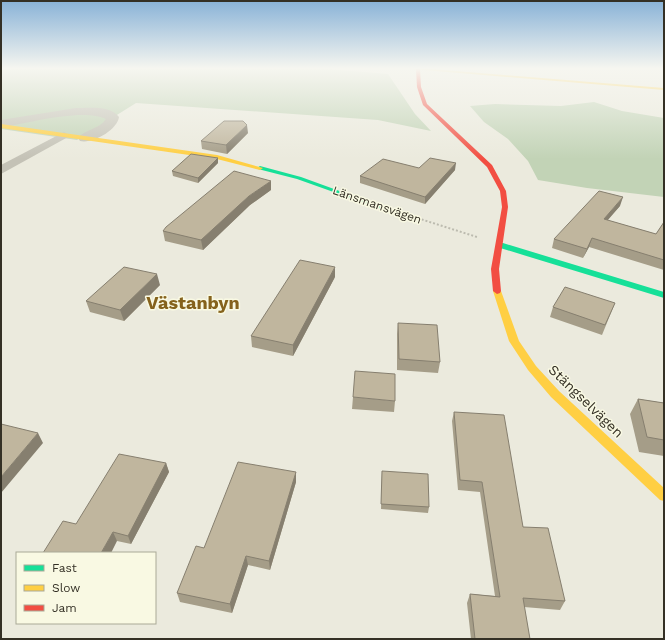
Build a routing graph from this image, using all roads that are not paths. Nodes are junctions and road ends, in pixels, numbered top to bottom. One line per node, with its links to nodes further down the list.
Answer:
1 (422, 99): 7 (street, Stängselvägen)
2 (1, 125): 3 (street, Länsmansvägen); 4 (street, Länsmansvägen)
3 (64, 135): 4 (street, Länsmansvägen); 5 (lane)
4 (85, 138): 6 (street, Länsmansvägen)
5 (1, 170)
6 (386, 209)
7 (500, 245): 8 (street); 9 (street, Stängselvägen)
8 (664, 295)
9 (664, 496)

